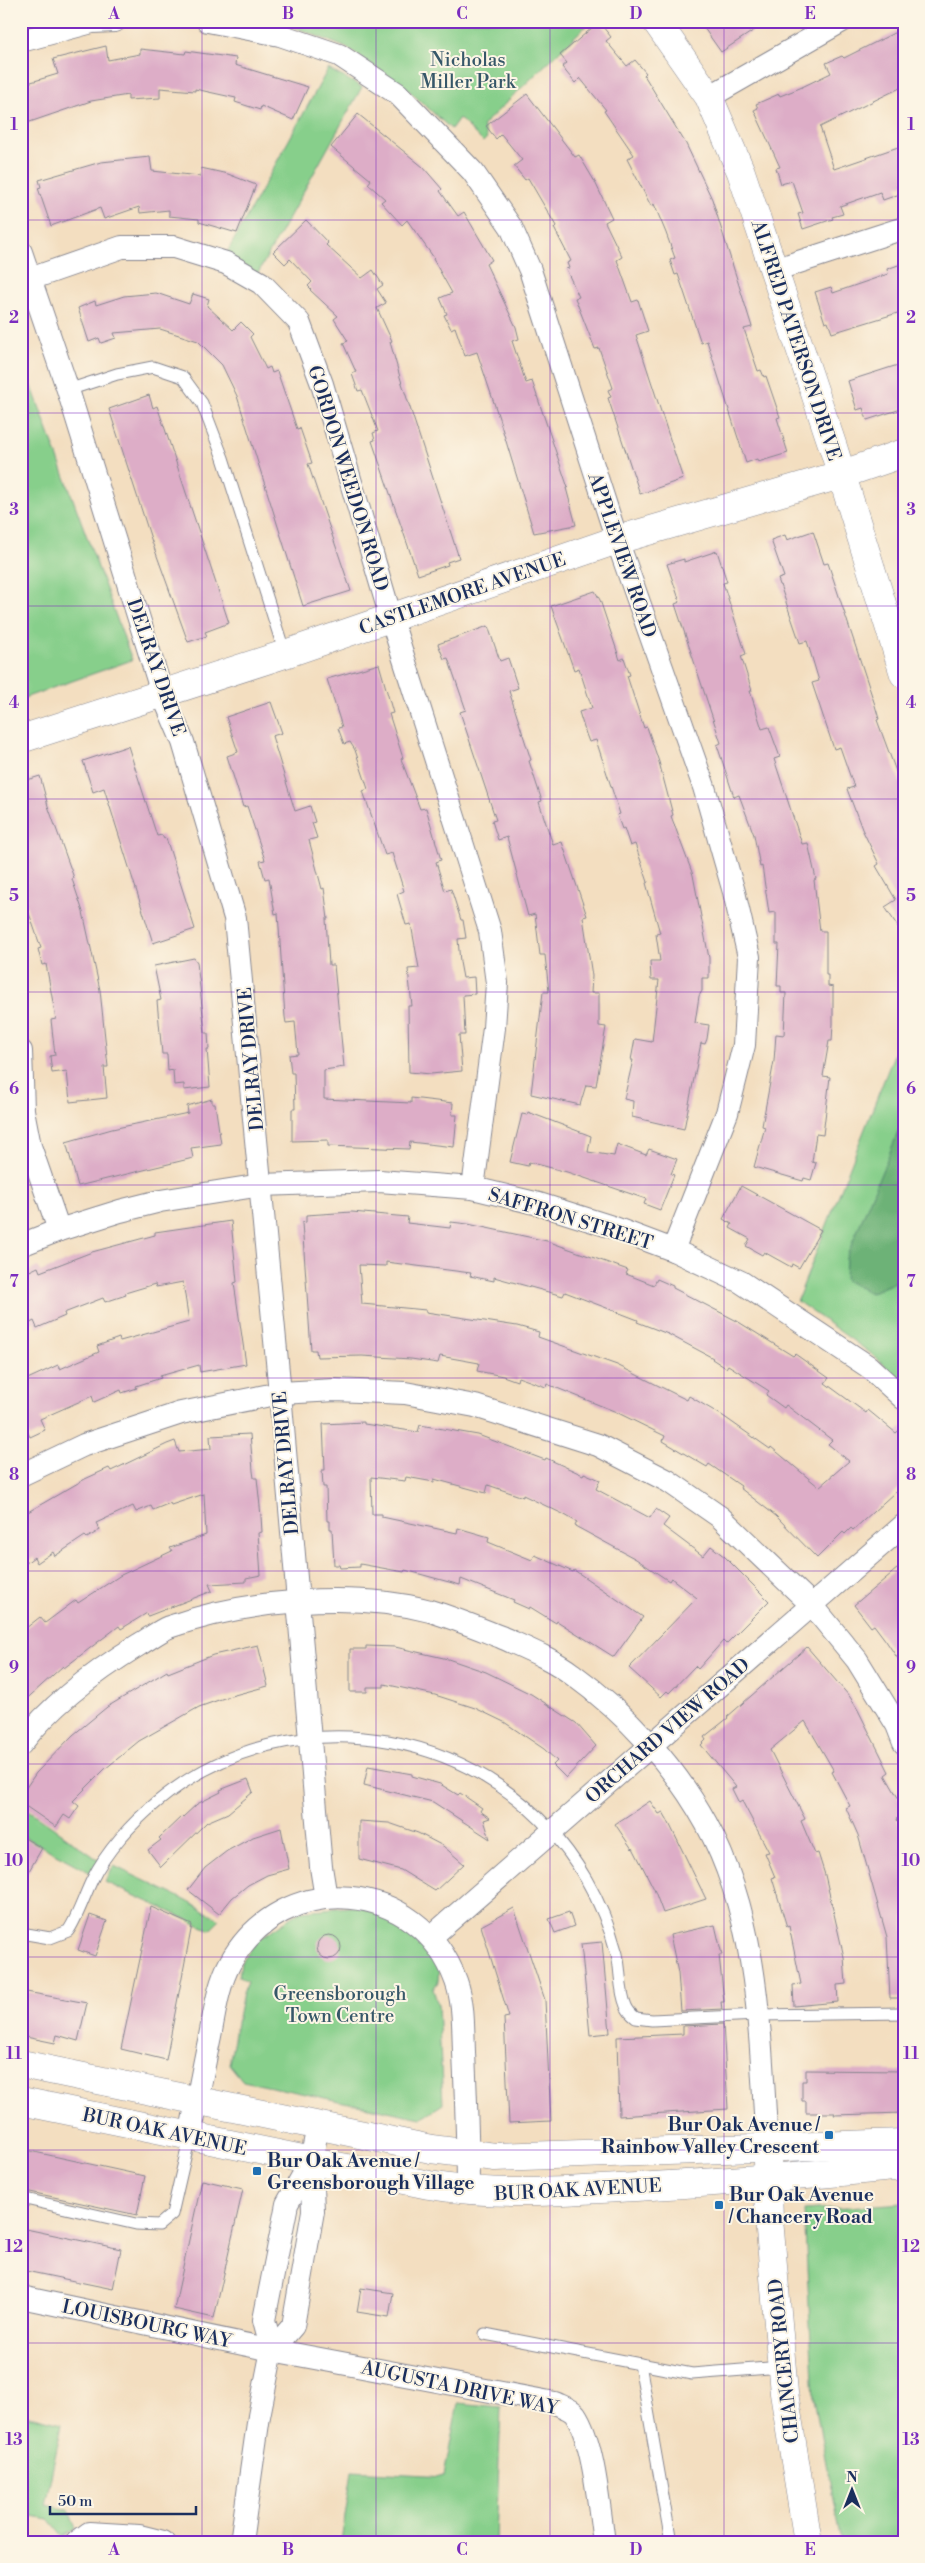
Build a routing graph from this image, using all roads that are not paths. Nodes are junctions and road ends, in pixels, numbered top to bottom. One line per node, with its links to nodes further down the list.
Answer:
1 (116, 21): 5 (street)
2 (208, 21): 14 (street, APPLEVIEW ROAD)
3 (656, 21): 6 (street, ALFRED PATERSON DRIVE)
4 (842, 21): 6 (street)
5 (21, 41)
6 (708, 97): 9 (street, ALFRED PATERSON DRIVE)
7 (904, 228): 9 (street)
8 (21, 252): 10 (street, DELRAY DRIVE)
9 (774, 270): 13 (street, ALFRED PATERSON DRIVE)
10 (30, 279): 11 (street, DELRAY DRIVE); 15 (street, GORDON WEEDON ROAD)
11 (68, 390): 16 (lane); 18 (street, DELRAY DRIVE)
12 (904, 453): 13 (street, CASTLEMORE AVENUE)
13 (840, 475): 14 (street, CASTLEMORE AVENUE); 17 (street, ALFRED PATERSON DRIVE)
14 (617, 540): 15 (street, CASTLEMORE AVENUE); 25 (street, APPLEVIEW ROAD)
15 (391, 618): 16 (street, CASTLEMORE AVENUE); 22 (street, GORDON WEEDON ROAD)
16 (285, 654): 18 (street, CASTLEMORE AVENUE)
17 (904, 674)
18 (162, 693): 19 (street, CASTLEMORE AVENUE); 21 (street, DELRAY DRIVE)
19 (21, 739)
20 (21, 1052): 23 (street)
21 (261, 1185): 22 (street, SAFFRON STREET); 23 (street, SAFFRON STREET); 26 (street, DELRAY DRIVE)
22 (473, 1188): 25 (street, SAFFRON STREET)
23 (59, 1230): 24 (street, SAFFRON STREET)
24 (21, 1245)
25 (673, 1250): 27 (street, SAFFRON STREET)
26 (280, 1393): 28 (street); 30 (street, DELRAY DRIVE); 31 (street)
27 (904, 1399)
28 (21, 1475)
29 (904, 1525): 31 (street, ORCHARD VIEW ROAD)
30 (297, 1601): 32 (street, DELRAY DRIVE); 34 (street); 35 (street)
31 (812, 1605): 33 (street); 35 (street, ORCHARD VIEW ROAD)
32 (310, 1738): 36 (lane); 37 (street, DELRAY DRIVE); 38 (lane)
33 (904, 1743)
34 (21, 1744)
35 (652, 1745): 36 (street, ORCHARD VIEW ROAD); 41 (street)
36 (552, 1830): 39 (street, ORCHARD VIEW ROAD); 41 (lane)
37 (326, 1898): 39 (street); 43 (street)
38 (21, 1934)
39 (431, 1937): 49 (street)
40 (904, 2013): 41 (lane)
41 (758, 2015): 48 (street)
42 (21, 2064): 43 (street, BUR OAK AVENUE)
43 (197, 2101): 45 (street, BUR OAK AVENUE); 46 (street)
44 (21, 2102): 46 (street, BUR OAK AVENUE)
45 (318, 2126): 49 (street, BUR OAK AVENUE); 50 (street)
46 (190, 2136): 50 (street, BUR OAK AVENUE); 54 (lane)
47 (904, 2143): 48 (street, BUR OAK AVENUE)
48 (767, 2148): 49 (street, BUR OAK AVENUE); 52 (street, CHANCERY ROAD)
49 (468, 2155): 53 (street)
50 (312, 2161): 53 (street, BUR OAK AVENUE); 57 (street)
51 (904, 2166): 52 (street, BUR OAK AVENUE)
52 (768, 2179): 53 (street, BUR OAK AVENUE); 59 (street, CHANCERY ROAD)
53 (468, 2192)
54 (21, 2198)
55 (21, 2297): 57 (street, LOUISBOURG WAY)
56 (485, 2334): 58 (lane)
57 (272, 2350): 62 (street); 63 (street, AUGUSTA DRIVE WAY)
58 (640, 2364): 59 (lane); 64 (lane)
59 (782, 2367): 65 (street, CHANCERY ROAD)
60 (77, 2542): 61 (street)
61 (163, 2542)
62 (241, 2542)
63 (604, 2542)
64 (671, 2542)
65 (808, 2542)

